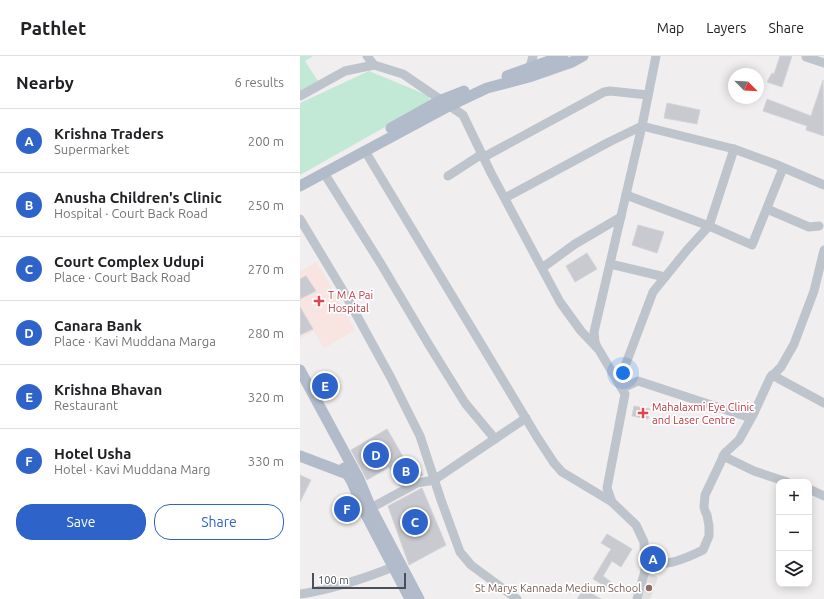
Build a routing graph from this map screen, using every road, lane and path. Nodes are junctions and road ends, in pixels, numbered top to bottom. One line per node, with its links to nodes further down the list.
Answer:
1 (367, 56): 8 (street)
2 (533, 56): 9 (street)
3 (563, 56): 9 (main road)
4 (583, 56): 12 (main road)
5 (656, 56): 10 (street)
6 (806, 57): 7 (street)
7 (824, 63)
8 (374, 65): 11 (street); 12 (street)
9 (530, 67): 12 (main road)
10 (648, 95): 13 (street); 16 (street)
11 (300, 96)
12 (445, 103): 15 (main road); 16 (street); 20 (main road)
13 (642, 126): 14 (street); 23 (street); 24 (street)
14 (734, 149): 17 (street); 28 (street)
15 (365, 151): 18 (main road); 41 (street)
16 (483, 155): 19 (street); 24 (street)
17 (783, 168): 21 (street); 25 (street)
18 (324, 173): 22 (main road); 43 (street)
19 (448, 176)
20 (300, 181)
21 (824, 185)
22 (300, 186)
23 (626, 195): 26 (street); 28 (street)
24 (505, 198): 32 (street)
25 (767, 209): 28 (street); 29 (street)
26 (621, 217): 31 (street); 32 (street)
27 (300, 219): 49 (street)
28 (709, 226): 34 (street)
29 (819, 226)
30 (824, 250): 33 (street)
31 (610, 264): 34 (street); 35 (street)
32 (542, 268): 35 (street)
33 (821, 276): 37 (street)
34 (665, 277): 38 (street)
35 (599, 350): 38 (street)
36 (300, 370): 47 (main road)
37 (772, 375): 40 (street); 42 (street)
38 (621, 385): 42 (street); 52 (street)
39 (300, 387): 46 (main road)
40 (824, 403)
41 (526, 418): 43 (street); 52 (street)
42 (751, 418): 45 (street)
43 (495, 439): 49 (street)
44 (300, 456): 46 (main road)
45 (723, 456): 48 (street); 55 (street)
46 (348, 474): 47 (main road); 54 (main road)
47 (359, 479): 53 (main road)
48 (778, 479)
49 (434, 480): 53 (street); 59 (street)
50 (812, 490): 51 (street)
51 (824, 496)
52 (612, 502): 55 (street)
53 (371, 508): 58 (main road)
54 (393, 567): 56 (street); 57 (main road)
55 (645, 571): 60 (street)
56 (301, 594)
57 (410, 599)
58 (419, 599)
59 (517, 599)
60 (637, 599)

